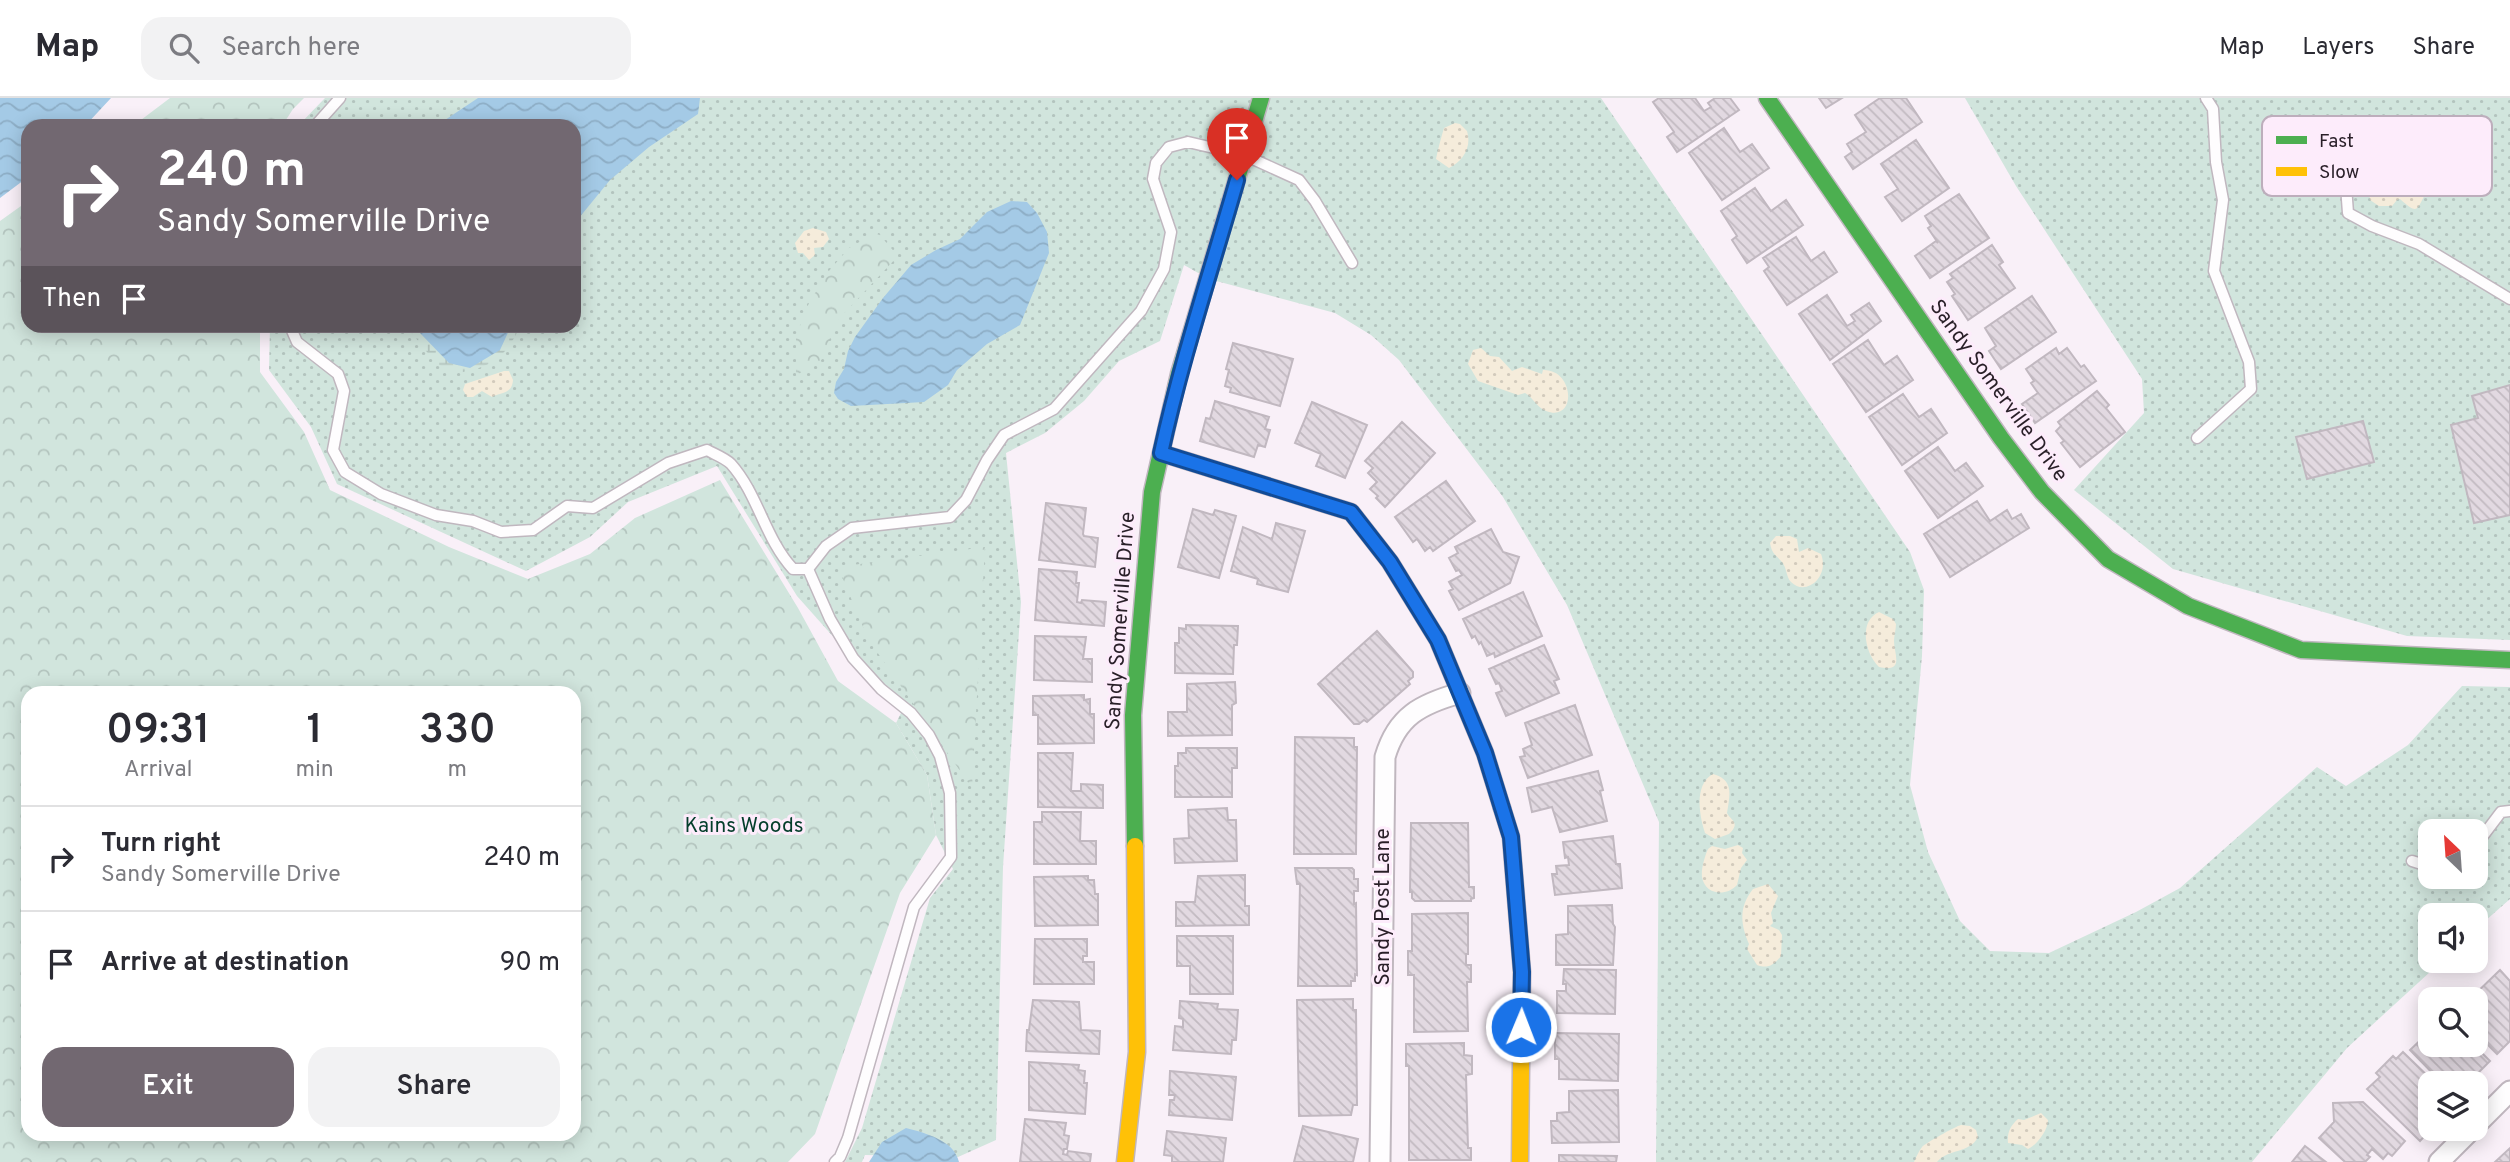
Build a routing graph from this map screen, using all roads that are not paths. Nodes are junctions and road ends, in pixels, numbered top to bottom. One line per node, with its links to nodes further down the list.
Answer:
1 (340, 98): 5 (lane)
2 (1261, 98): 6 (street, Sandy Somerville Drive)
3 (1767, 98): 14 (street, Sandy Somerville Drive)
4 (2206, 98): 11 (lane)
5 (321, 119)
6 (1244, 155): 8 (lane); 12 (street, Sandy Somerville Drive); 13 (lane)
7 (2347, 196): 9 (lane)
8 (1352, 263)
9 (2510, 299)
10 (293, 333): 13 (lane)
11 (2197, 438)
12 (1161, 453): 15 (street); 24 (street, Sandy Somerville Drive)
13 (808, 569): 23 (lane)
14 (2510, 660)
15 (1460, 693): 25 (street, Sandy Post Lane); 26 (street)
16 (2510, 811): 17 (lane)
17 (2488, 829)
18 (2412, 861): 19 (lane)
19 (2418, 863)
20 (2510, 1091): 21 (street)
21 (2488, 1113)
22 (2460, 1141): 27 (street)
23 (835, 1162)
24 (1125, 1162)
25 (1380, 1162)
26 (1520, 1162)
27 (2439, 1162)

